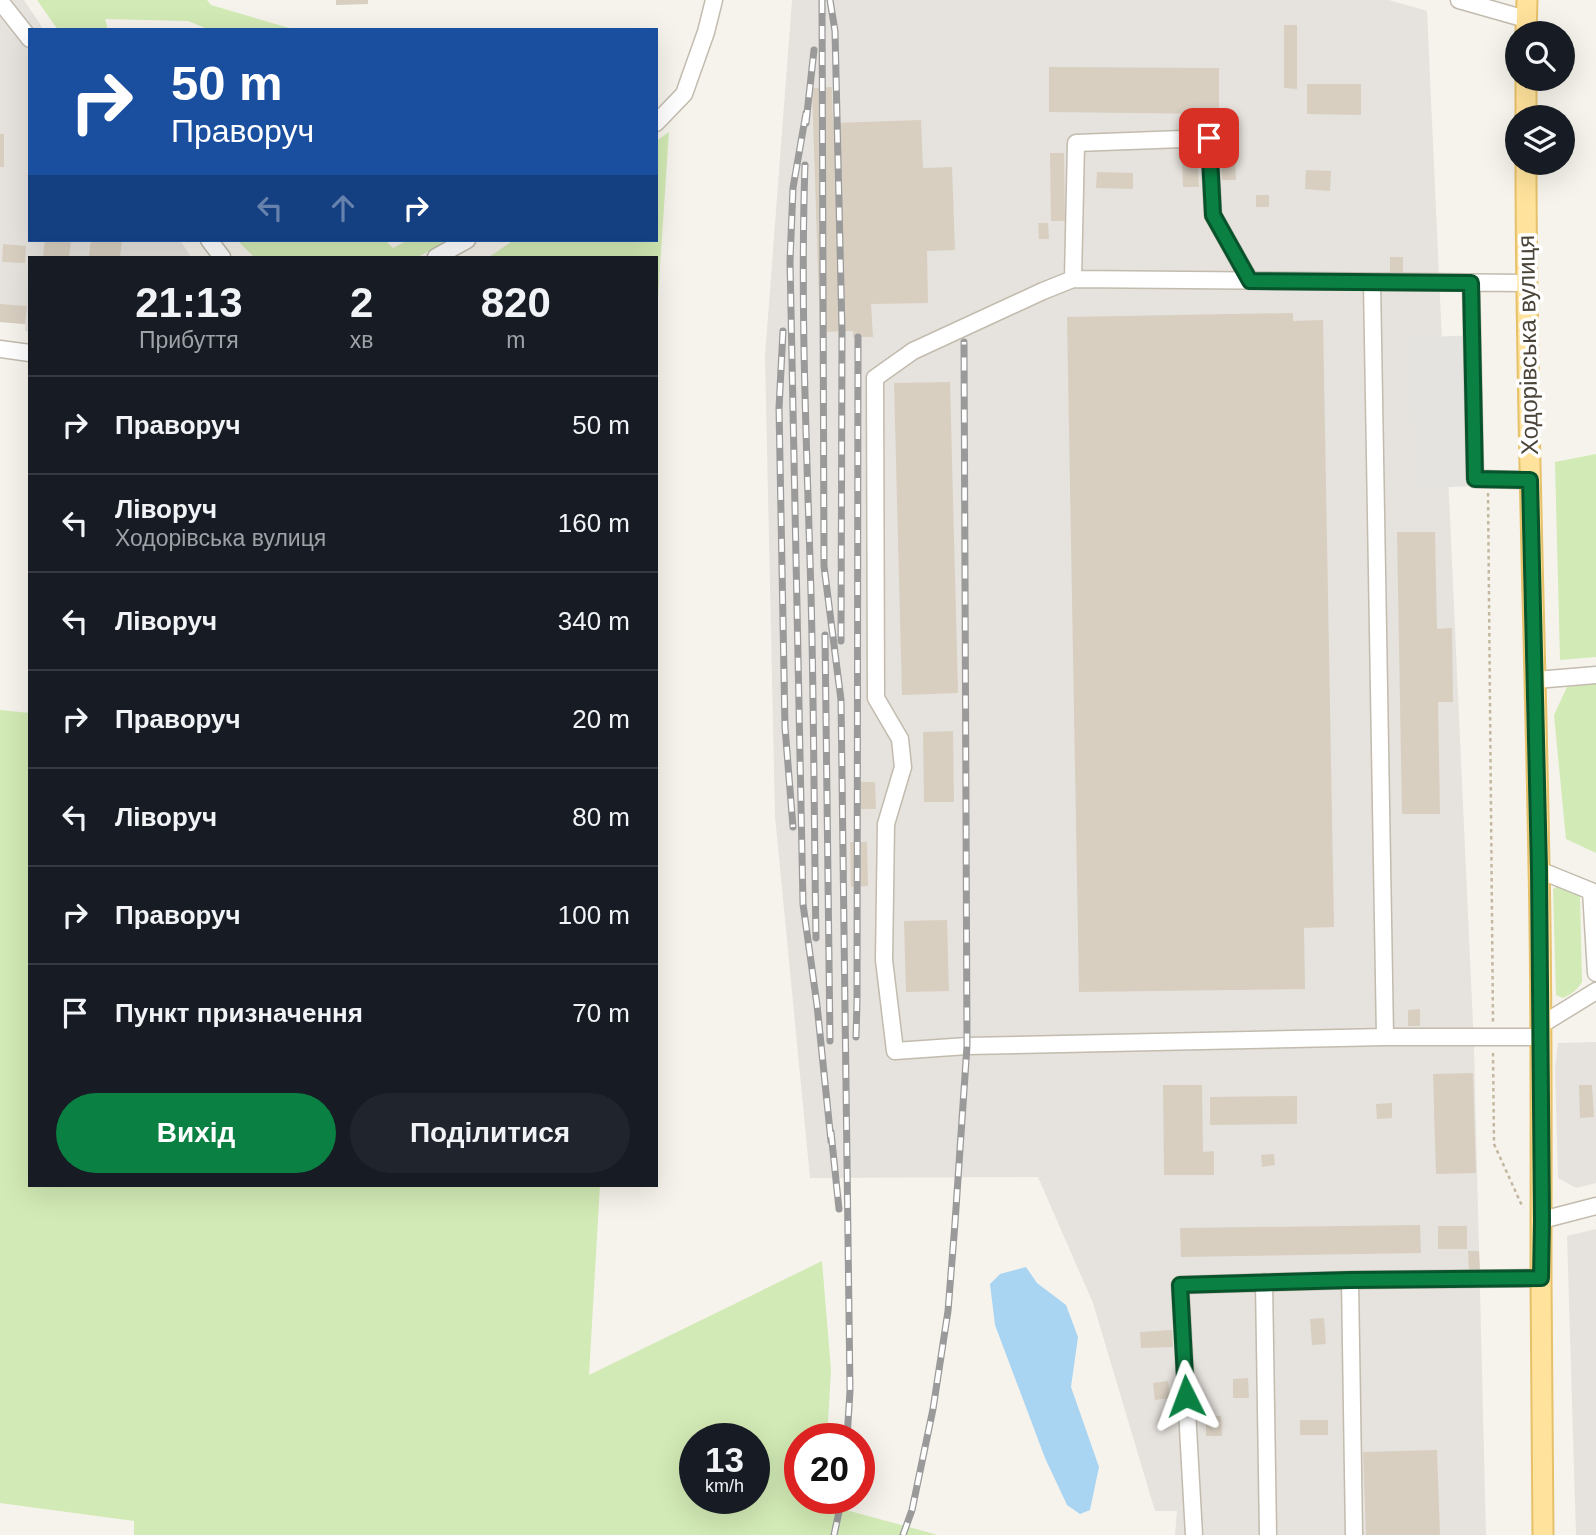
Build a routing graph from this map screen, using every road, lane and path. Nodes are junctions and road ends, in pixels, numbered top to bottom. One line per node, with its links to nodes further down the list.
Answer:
1 (714, 0): 6 (street)
2 (1459, 0): 4 (street)
3 (0, 1): 5 (street)
4 (1527, 18)
5 (28, 36)
6 (658, 121)
7 (1526, 175): 16 (main road, Ходорівська вулиця)
8 (211, 242): 10 (street)
9 (463, 242): 11 (street)
10 (221, 256)
11 (438, 256)
12 (1073, 279): 13 (street); 13 (street); 27 (street)
13 (1250, 281): 14 (street)
14 (1372, 282): 15 (street); 27 (street)
15 (1471, 283): 16 (street); 19 (street)
16 (1526, 283): 20 (main road, Ходорівська вулиця)
17 (0, 349): 18 (street)
18 (28, 354)
19 (1488, 479): 20 (street); 28 (path)
20 (1530, 480): 22 (main road, Ходорівська вулиця)
21 (1596, 675): 22 (street)
22 (1536, 680): 23 (main road, Ходорівська вулиця)
23 (1539, 870): 24 (street); 26 (main road, Ходорівська вулиця)
24 (1596, 973)
25 (1596, 991): 26 (street)
26 (1541, 1031): 28 (street); 31 (main road, Ходорівська вулиця)
27 (1385, 1037): 28 (street)
28 (1493, 1037): 30 (path)
29 (1596, 1206): 31 (street)
30 (1523, 1209)
31 (1542, 1220): 32 (main road, Ходорівська вулиця)
32 (1541, 1278): 33 (street); 38 (main road, Ходорівська вулиця)
33 (1350, 1280): 34 (street); 37 (street)
34 (1264, 1282): 35 (street); 36 (street)
35 (1194, 1535)
36 (1268, 1535)
37 (1354, 1535)
38 (1543, 1535)

